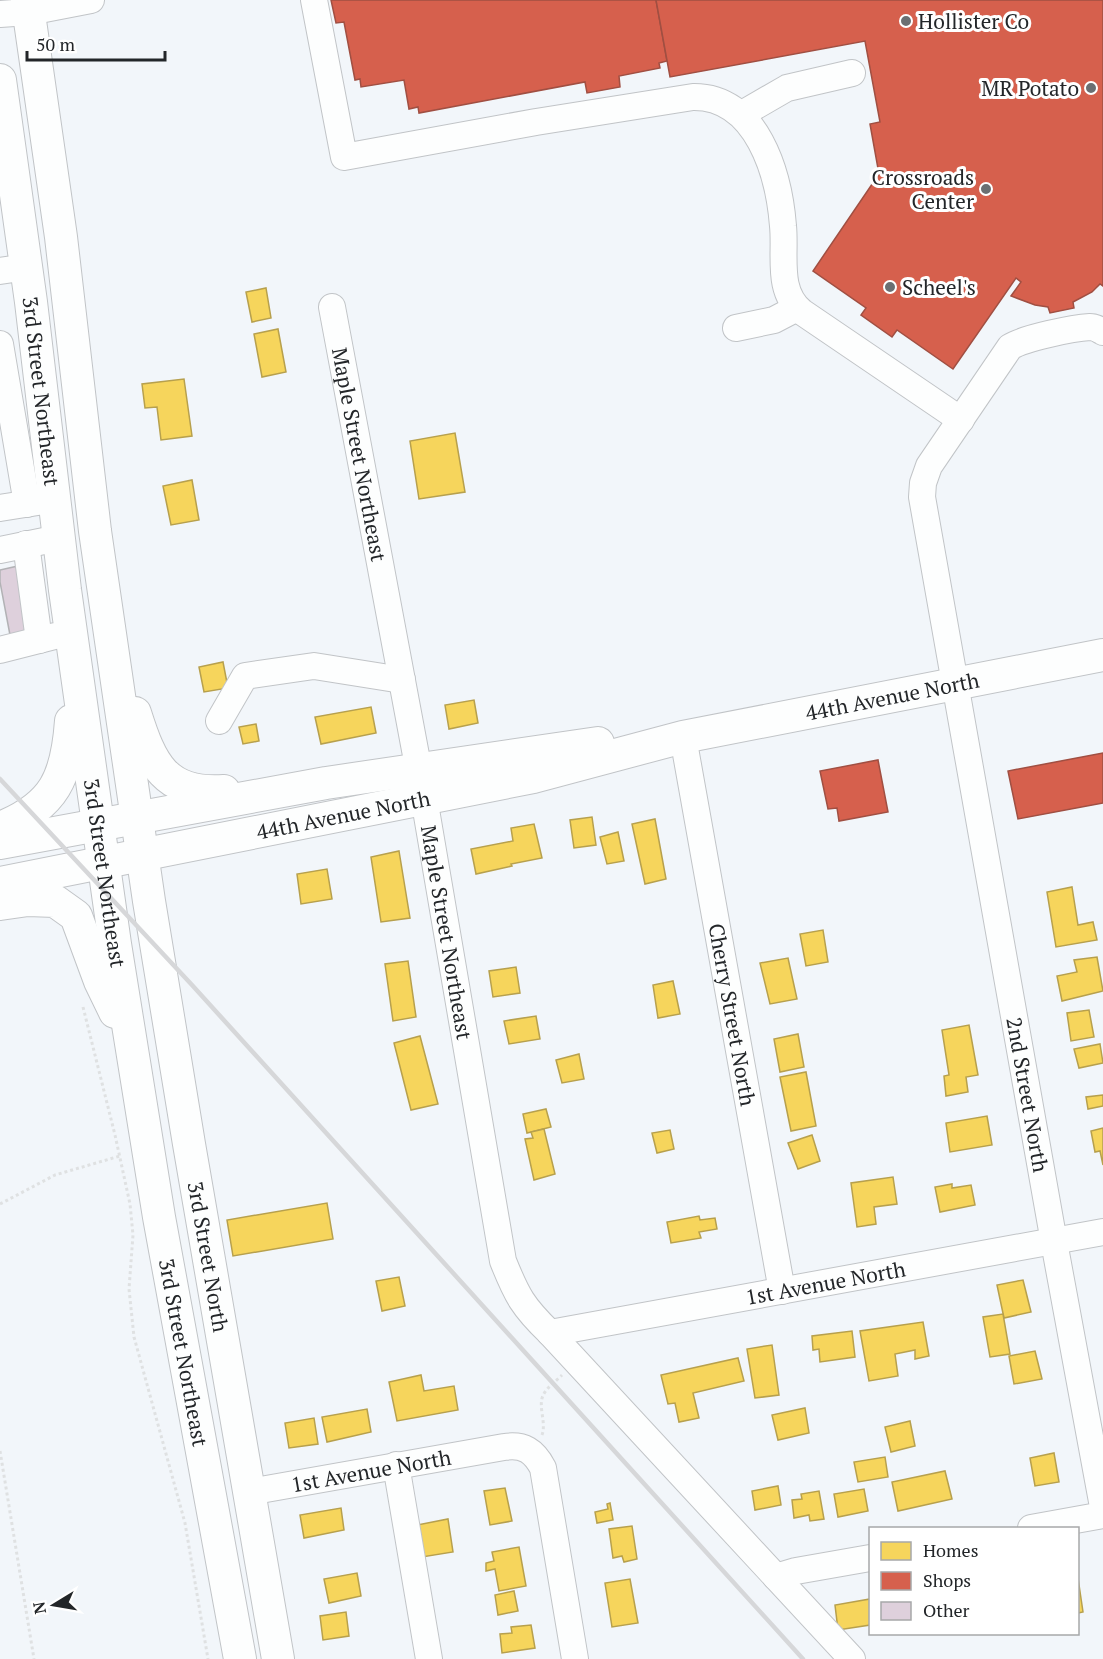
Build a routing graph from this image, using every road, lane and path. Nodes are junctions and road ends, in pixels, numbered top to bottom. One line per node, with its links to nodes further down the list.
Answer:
1 (91, 0): 3 (street)
2 (314, 0): 6 (street)
3 (18, 8): 19 (main road, 3rd Street Northeast)
4 (852, 73): 6 (street)
5 (0, 80): 7 (main road, 3rd Street Northeast)
6 (742, 114): 9 (street)
7 (13, 269): 14 (main road, 3rd Street Northeast)
8 (332, 307): 24 (street, Maple Street Northeast)
9 (797, 308): 10 (street); 13 (street)
10 (736, 328)
11 (1103, 332): 13 (street, 2nd Street North)
12 (0, 344): 14 (street)
13 (961, 420): 25 (street, 2nd Street North)
14 (40, 502): 15 (street); 16 (main road, 3rd Street Northeast)
15 (0, 508)
16 (58, 538): 17 (street); 20 (main road, 3rd Street Northeast)
17 (26, 544): 18 (street); 21 (street)
18 (0, 550)
19 (99, 553): 28 (main road); 30 (main road, 3rd Street Northeast)
20 (70, 633): 21 (street); 31 (main road, 3rd Street Northeast); 32 (main road)
21 (39, 640): 22 (street)
22 (0, 650)
23 (1103, 655): 25 (main road, 44th Avenue North)
24 (402, 680): 26 (street); 29 (street, Maple Street Northeast)
25 (956, 684): 27 (main road, 44th Avenue North); 43 (street, 2nd Street North)
26 (219, 721)
27 (683, 738): 29 (main road, 44th Avenue North); 44 (street, Cherry Street North)
28 (360, 778): 29 (main road, 44th Avenue North); 30 (main road, 44th Avenue North)
29 (422, 784): 34 (main road, 44th Avenue North); 45 (street, Maple Street Northeast)
30 (137, 819): 31 (main road, 44th Avenue North); 34 (main road, 3rd Street Northeast)
31 (98, 826): 33 (main road, 44th Avenue North); 35 (main road, 3rd Street Northeast)
32 (0, 828)
33 (0, 843)
34 (142, 855): 35 (main road, 44th Avenue North); 50 (main road, 3rd Street North)
35 (104, 863): 36 (main road, 44th Avenue North); 39 (main road, 3rd Street Northeast)
36 (0, 883)
37 (0, 904): 39 (main road)
38 (82, 1002): 40 (path)
39 (130, 1042): 40 (main road, 3rd Street Northeast)
40 (134, 1153): 41 (path); 57 (path); 58 (main road, 3rd Street Northeast)
41 (0, 1204)
42 (1103, 1232): 43 (street, 1st Avenue North)
43 (1054, 1242): 44 (street, 1st Avenue North); 51 (street, 2nd Street North)
44 (782, 1291): 45 (street, 1st Avenue North)
45 (550, 1333): 46 (street, Maple Street Northeast)
46 (576, 1362): 47 (path); 55 (street, Maple Street Northeast)
47 (534, 1445): 49 (street, 1st Avenue North); 61 (street)
48 (0, 1451): 56 (path)
49 (396, 1466): 50 (street, 1st Avenue North); 60 (street)
50 (249, 1492): 59 (main road, 3rd Street North)
51 (1103, 1507)
52 (1103, 1515): 53 (street)
53 (1037, 1527)
54 (869, 1558): 55 (street)
55 (776, 1577): 62 (street, Maple Street Northeast)
56 (34, 1658)
57 (208, 1659)
58 (240, 1659)
59 (279, 1659)
60 (429, 1659)
61 (575, 1659)
62 (852, 1659)

